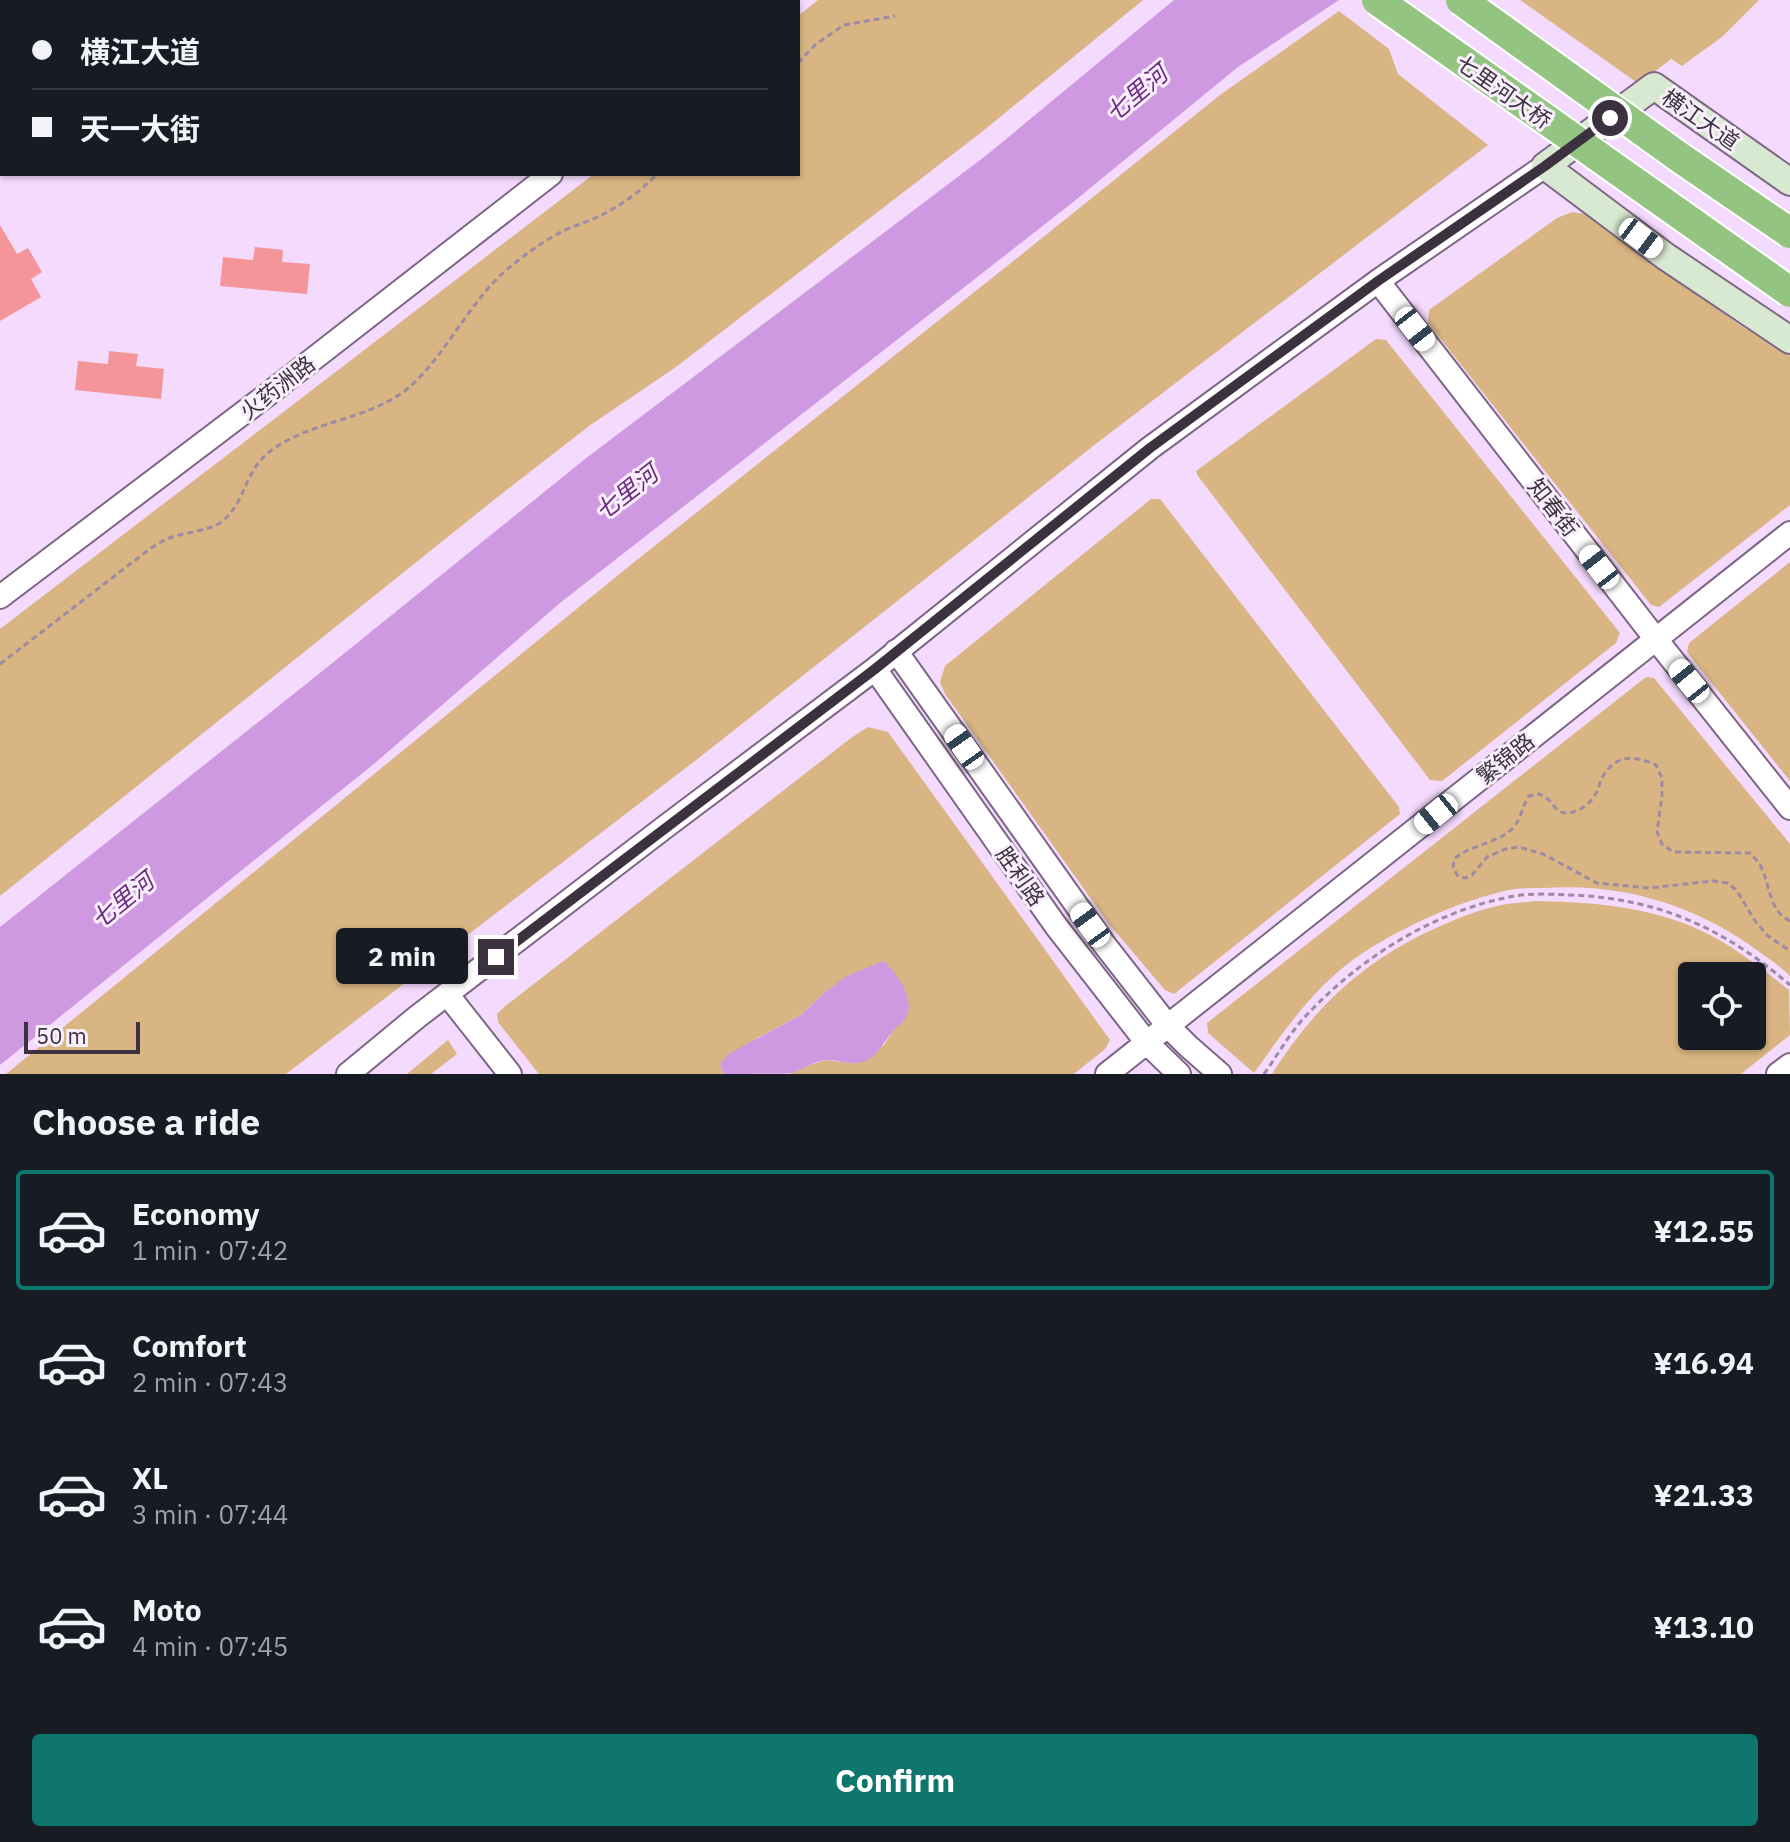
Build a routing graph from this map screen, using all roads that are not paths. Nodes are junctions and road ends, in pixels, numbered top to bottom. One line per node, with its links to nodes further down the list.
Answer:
1 (1377, 0): 8 (highway, 七里河大桥, bridge)
2 (1461, 0): 6 (highway, bridge)
3 (1545, 166): 5 (main road, 横江大道); 7 (street); 9 (main road)
4 (548, 176): 11 (street, 火药洲路)
5 (1790, 182)
6 (1790, 233)
7 (1378, 281): 12 (street, 知春街); 13 (street)
8 (1790, 292)
9 (1790, 340)
10 (1790, 533): 12 (street, 繁锦路)
11 (0, 597)
12 (1655, 638): 15 (street, 知春街); 17 (street, 繁锦路)
13 (896, 651): 14 (street); 17 (street)
14 (875, 669): 16 (street); 18 (street, 胜利路)
15 (1790, 808)
16 (447, 994): 20 (street); 21 (street)
17 (1168, 1026): 18 (street, 繁锦路); 24 (street)
18 (1147, 1043): 22 (street, 繁锦路); 23 (street, 胜利路)
19 (1790, 1065): 25 (street)
20 (348, 1074)
21 (510, 1074)
22 (1107, 1074)
23 (1179, 1074)
24 (1220, 1074)
25 (1778, 1074)

